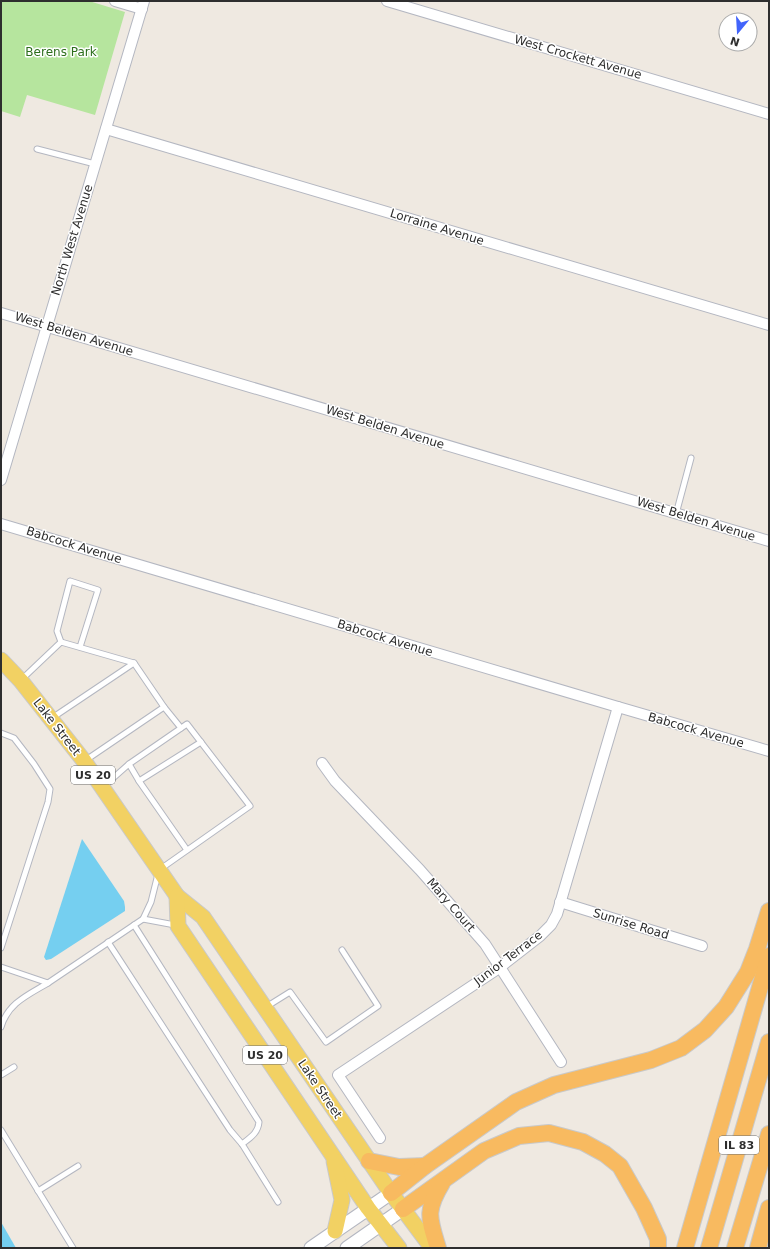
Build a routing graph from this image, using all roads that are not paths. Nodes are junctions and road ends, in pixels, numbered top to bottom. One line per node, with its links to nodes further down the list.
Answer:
1 (115, 1): 3 (street)
2 (387, 1): 4 (street, West Crockett Avenue)
3 (143, 5): 5 (street, North West Avenue)
4 (769, 114)
5 (106, 128): 7 (street, North West Avenue); 9 (street, Lorraine Avenue)
6 (37, 149): 7 (lane)
7 (95, 164): 10 (street, North West Avenue)
8 (1, 313): 10 (street, West Belden Avenue)
9 (769, 325)
10 (47, 326): 12 (street, North West Avenue); 13 (street, West Belden Avenue)
11 (691, 458): 13 (lane)
12 (2, 476)
13 (676, 514): 15 (street, West Belden Avenue)
14 (1, 524): 22 (street, Babcock Avenue)
15 (769, 541)
16 (61, 642): 17 (lane); 17 (lane); 20 (lane)
17 (80, 647): 19 (lane)
18 (1, 660): 20 (main road, Lake Street / US 20)
19 (134, 663): 21 (lane); 23 (lane)
20 (21, 681): 23 (main road, Lake Street / US 20)
21 (164, 708): 24 (lane); 28 (lane)
22 (618, 708): 27 (street, Babcock Avenue); 36 (street, Junior Terrace)
23 (51, 719): 28 (main road, Lake Street / US 20)
24 (181, 728): 26 (lane); 30 (lane)
25 (1, 733): 43 (lane)
26 (201, 742): 31 (lane); 33 (lane)
27 (769, 751)
28 (84, 761): 32 (main road, Lake Street / US 20)
29 (322, 763): 47 (street, Mary Court)
30 (129, 764): 31 (lane); 32 (lane)
31 (139, 781): 33 (lane)
32 (102, 788): 34 (main road, Lake Street / US 20)
33 (187, 850): 34 (lane)
34 (159, 870): 35 (main road, Lake Street / US 20); 38 (lane)
35 (176, 896): 40 (main road, Lake Street / US 20); 49 (main road, Lake Street / US 20)
36 (560, 902): 42 (street, Sunrise Road); 47 (street, Junior Terrace)
37 (769, 911): 62 (highway)
38 (143, 919): 39 (lane); 40 (lane)
39 (134, 925): 41 (lane); 58 (lane)
40 (178, 926): 59 (main road, US 20)
41 (108, 942): 48 (lane); 58 (lane)
42 (702, 946)
43 (1, 948)
44 (342, 950): 49 (lane)
45 (769, 956): 79 (highway)
46 (1, 967): 48 (lane)
47 (499, 968): 52 (street, Mary Court); 57 (street, Junior Terrace)
48 (48, 983): 50 (lane)
49 (265, 1008): 60 (main road, Lake Street / US 20)
50 (1, 1027)
51 (769, 1042): 80 (highway, IL 83)
52 (561, 1062)
53 (14, 1067): 54 (lane)
54 (1, 1075)
55 (1, 1130): 64 (lane)
56 (769, 1134): 81 (highway, IL 83)
57 (380, 1138)
58 (242, 1144): 66 (lane)
59 (332, 1154): 67 (main road, US 20); 71 (main road)
60 (369, 1161): 62 (highway); 65 (main road, Lake Street / US 20)
61 (78, 1166): 64 (lane)
62 (425, 1166): 65 (highway)
63 (444, 1180): 69 (highway); 77 (highway); 78 (highway)
64 (38, 1191): 72 (lane)
65 (391, 1192): 67 (main road); 69 (main road, Lake Street / US 20)
66 (278, 1202)
67 (368, 1208): 70 (main road, US 20); 71 (main road)
68 (769, 1208): 82 (highway)
69 (403, 1209): 70 (main road); 76 (main road, Lake Street / US 20)
70 (381, 1225): 74 (main road); 75 (main road, US 20)
71 (335, 1231): 73 (main road)
72 (73, 1248)
73 (311, 1248)
74 (348, 1248)
75 (399, 1248)
76 (432, 1248)
77 (438, 1248)
78 (658, 1248)
79 (685, 1248)
80 (710, 1248)
81 (735, 1248)
82 (758, 1248)

